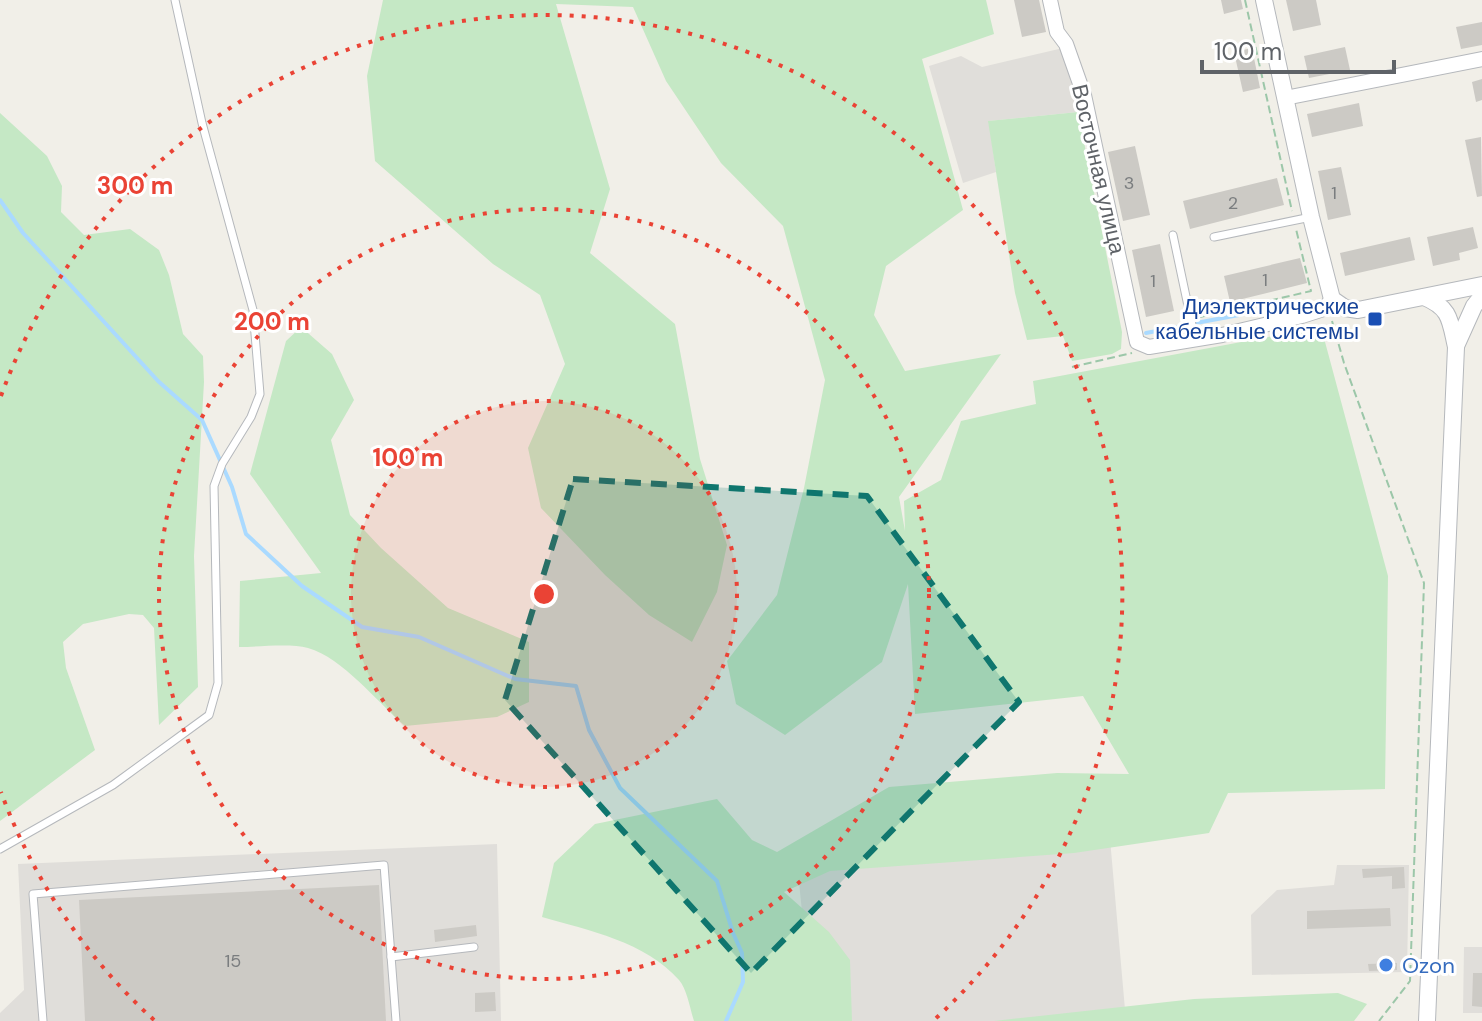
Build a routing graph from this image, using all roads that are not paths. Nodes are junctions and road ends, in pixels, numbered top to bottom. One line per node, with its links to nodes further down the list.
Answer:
1 (175, 0): 15 (lane)
2 (1050, 0): 13 (street, Восточная улица)
3 (1264, 0): 5 (street)
4 (1482, 59): 5 (street)
5 (1285, 98): 6 (street)
6 (1302, 218): 8 (lane); 12 (street)
7 (1173, 235): 13 (lane)
8 (1214, 237)
9 (1482, 285): 11 (street)
10 (1482, 296): 14 (street)
11 (1424, 297): 12 (street); 14 (street)
12 (1332, 299): 13 (street)
13 (1195, 339)
14 (1456, 347): 20 (street)
15 (0, 849)
16 (474, 947): 17 (lane)
17 (391, 957): 18 (lane); 19 (lane)
18 (43, 1021)
19 (396, 1021)
20 (1427, 1021)

